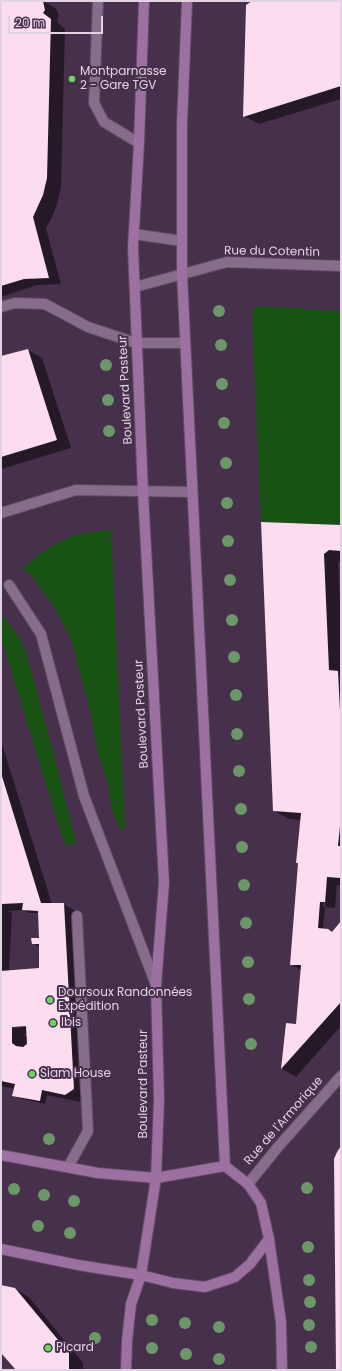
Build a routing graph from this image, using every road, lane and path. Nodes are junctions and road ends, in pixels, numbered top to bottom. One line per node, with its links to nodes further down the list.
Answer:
1 (98, 1): 4 (street)
2 (144, 1): 4 (main road, Boulevard Pasteur)
3 (187, 1): 6 (main road)
4 (139, 143): 5 (main road, Boulevard Pasteur)
5 (134, 234): 6 (street); 9 (main road, Boulevard Pasteur)
6 (182, 241): 8 (main road)
7 (341, 266): 8 (street, Rue du Cotentin)
8 (182, 274): 9 (street, Rue du Cotentin); 12 (main road)
9 (134, 287): 11 (main road, Boulevard Pasteur)
10 (1, 307): 11 (street)
11 (136, 343): 12 (street); 13 (main road, Boulevard Pasteur)
12 (184, 343): 14 (main road)
13 (143, 492): 14 (street); 15 (street); 18 (main road, Boulevard Pasteur)
14 (192, 492): 21 (main road)
15 (1, 513)
16 (9, 585): 18 (street)
17 (77, 916): 22 (street)
18 (156, 985): 23 (main road, Boulevard Pasteur)
19 (341, 1076): 24 (street, Rue de l'Armorique)
20 (1, 1155): 22 (main road)
21 (225, 1166): 23 (main road); 24 (main road)
22 (68, 1167): 23 (main road)
23 (156, 1178): 27 (main road, Boulevard Pasteur)
24 (248, 1184): 25 (main road)
25 (269, 1239): 27 (main road); 29 (main road)
26 (1, 1249): 27 (main road)
27 (141, 1275): 28 (main road, Boulevard Pasteur)
28 (126, 1370)
29 (282, 1370)

